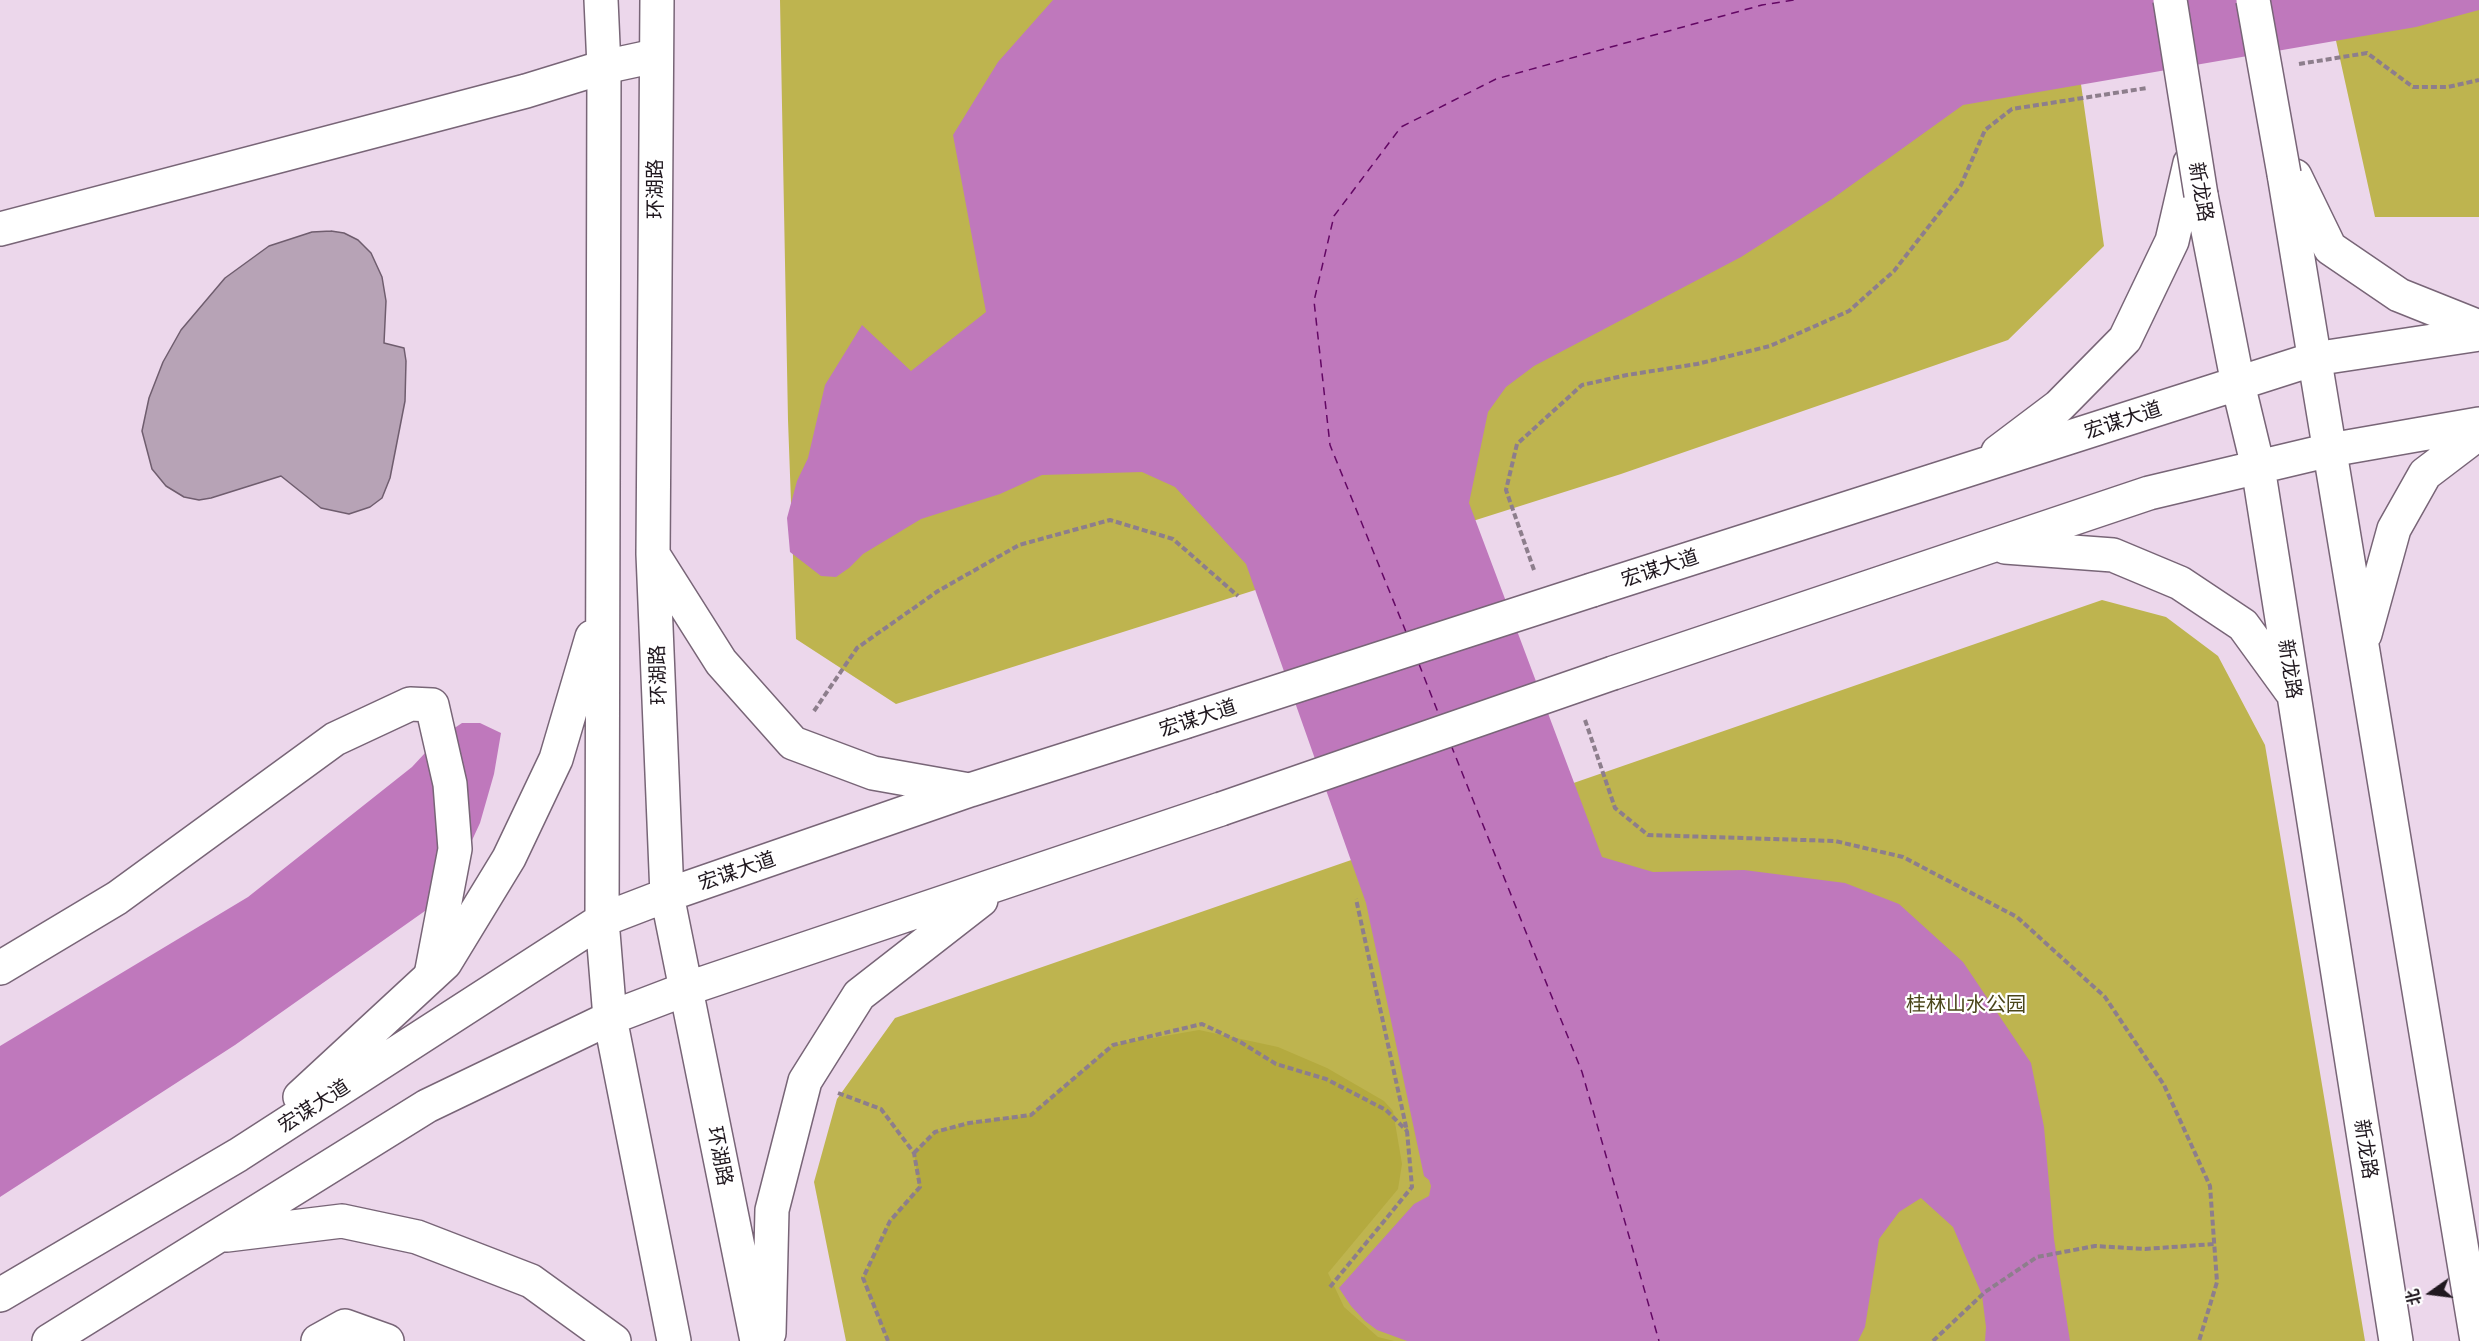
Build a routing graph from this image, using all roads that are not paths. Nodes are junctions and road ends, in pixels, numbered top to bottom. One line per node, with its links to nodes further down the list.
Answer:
1 (601, 0): 6 (main road)
2 (657, 0): 5 (main road, 环湖路)
3 (2170, 0): 7 (main road, 新龙路, bridge)
4 (2253, 0): 8 (main road, bridge)
5 (655, 56): 6 (main road); 20 (main road, 环湖路)
6 (604, 67): 9 (main road); 21 (main road)
7 (2194, 149): 13 (main road, 新龙路, bridge); 17 (main road)
8 (2282, 159): 10 (main road); 12 (main road)
9 (0, 229)
10 (2479, 327)
11 (2479, 334): 12 (main road, 宏谋大道)
12 (2314, 359): 13 (main road, 宏谋大道); 16 (main road)
13 (2238, 384): 17 (main road, 宏谋大道); 18 (main road, 新龙路)
14 (2479, 424): 16 (main road)
15 (2479, 433): 22 (main road)
16 (2330, 450): 18 (main road); 22 (main road)
17 (1978, 466): 24 (main road, 宏谋大道, bridge)
18 (2258, 467): 19 (main road); 23 (main road, 新龙路)
19 (1991, 546): 23 (main road); 25 (main road, bridge)
20 (653, 554): 24 (main road); 26 (main road, 环湖路)
21 (603, 600): 27 (main road); 29 (main road)
22 (2362, 644): 43 (main road)
23 (2294, 696): 42 (main road, 新龙路)
24 (970, 790): 26 (main road, 宏谋大道)
25 (1000, 885): 30 (main road); 41 (main road)
26 (668, 895): 27 (main road, 宏谋大道); 30 (main road, 环湖路)
27 (602, 920): 31 (main road); 32 (main road, 宏谋大道)
28 (0, 968): 29 (main road)
29 (431, 975): 32 (main road)
30 (686, 989): 31 (main road); 40 (main road, 环湖路)
31 (610, 1018): 33 (main road); 39 (main road)
32 (238, 1155): 34 (main road, 宏谋大道)
33 (216, 1236): 35 (main road); 38 (main road)
34 (0, 1296)
35 (49, 1341)
36 (318, 1341): 37 (main road)
37 (387, 1341)
38 (614, 1341)
39 (674, 1341)
40 (757, 1341)
41 (769, 1341)
42 (2396, 1341)
43 (2477, 1341)

